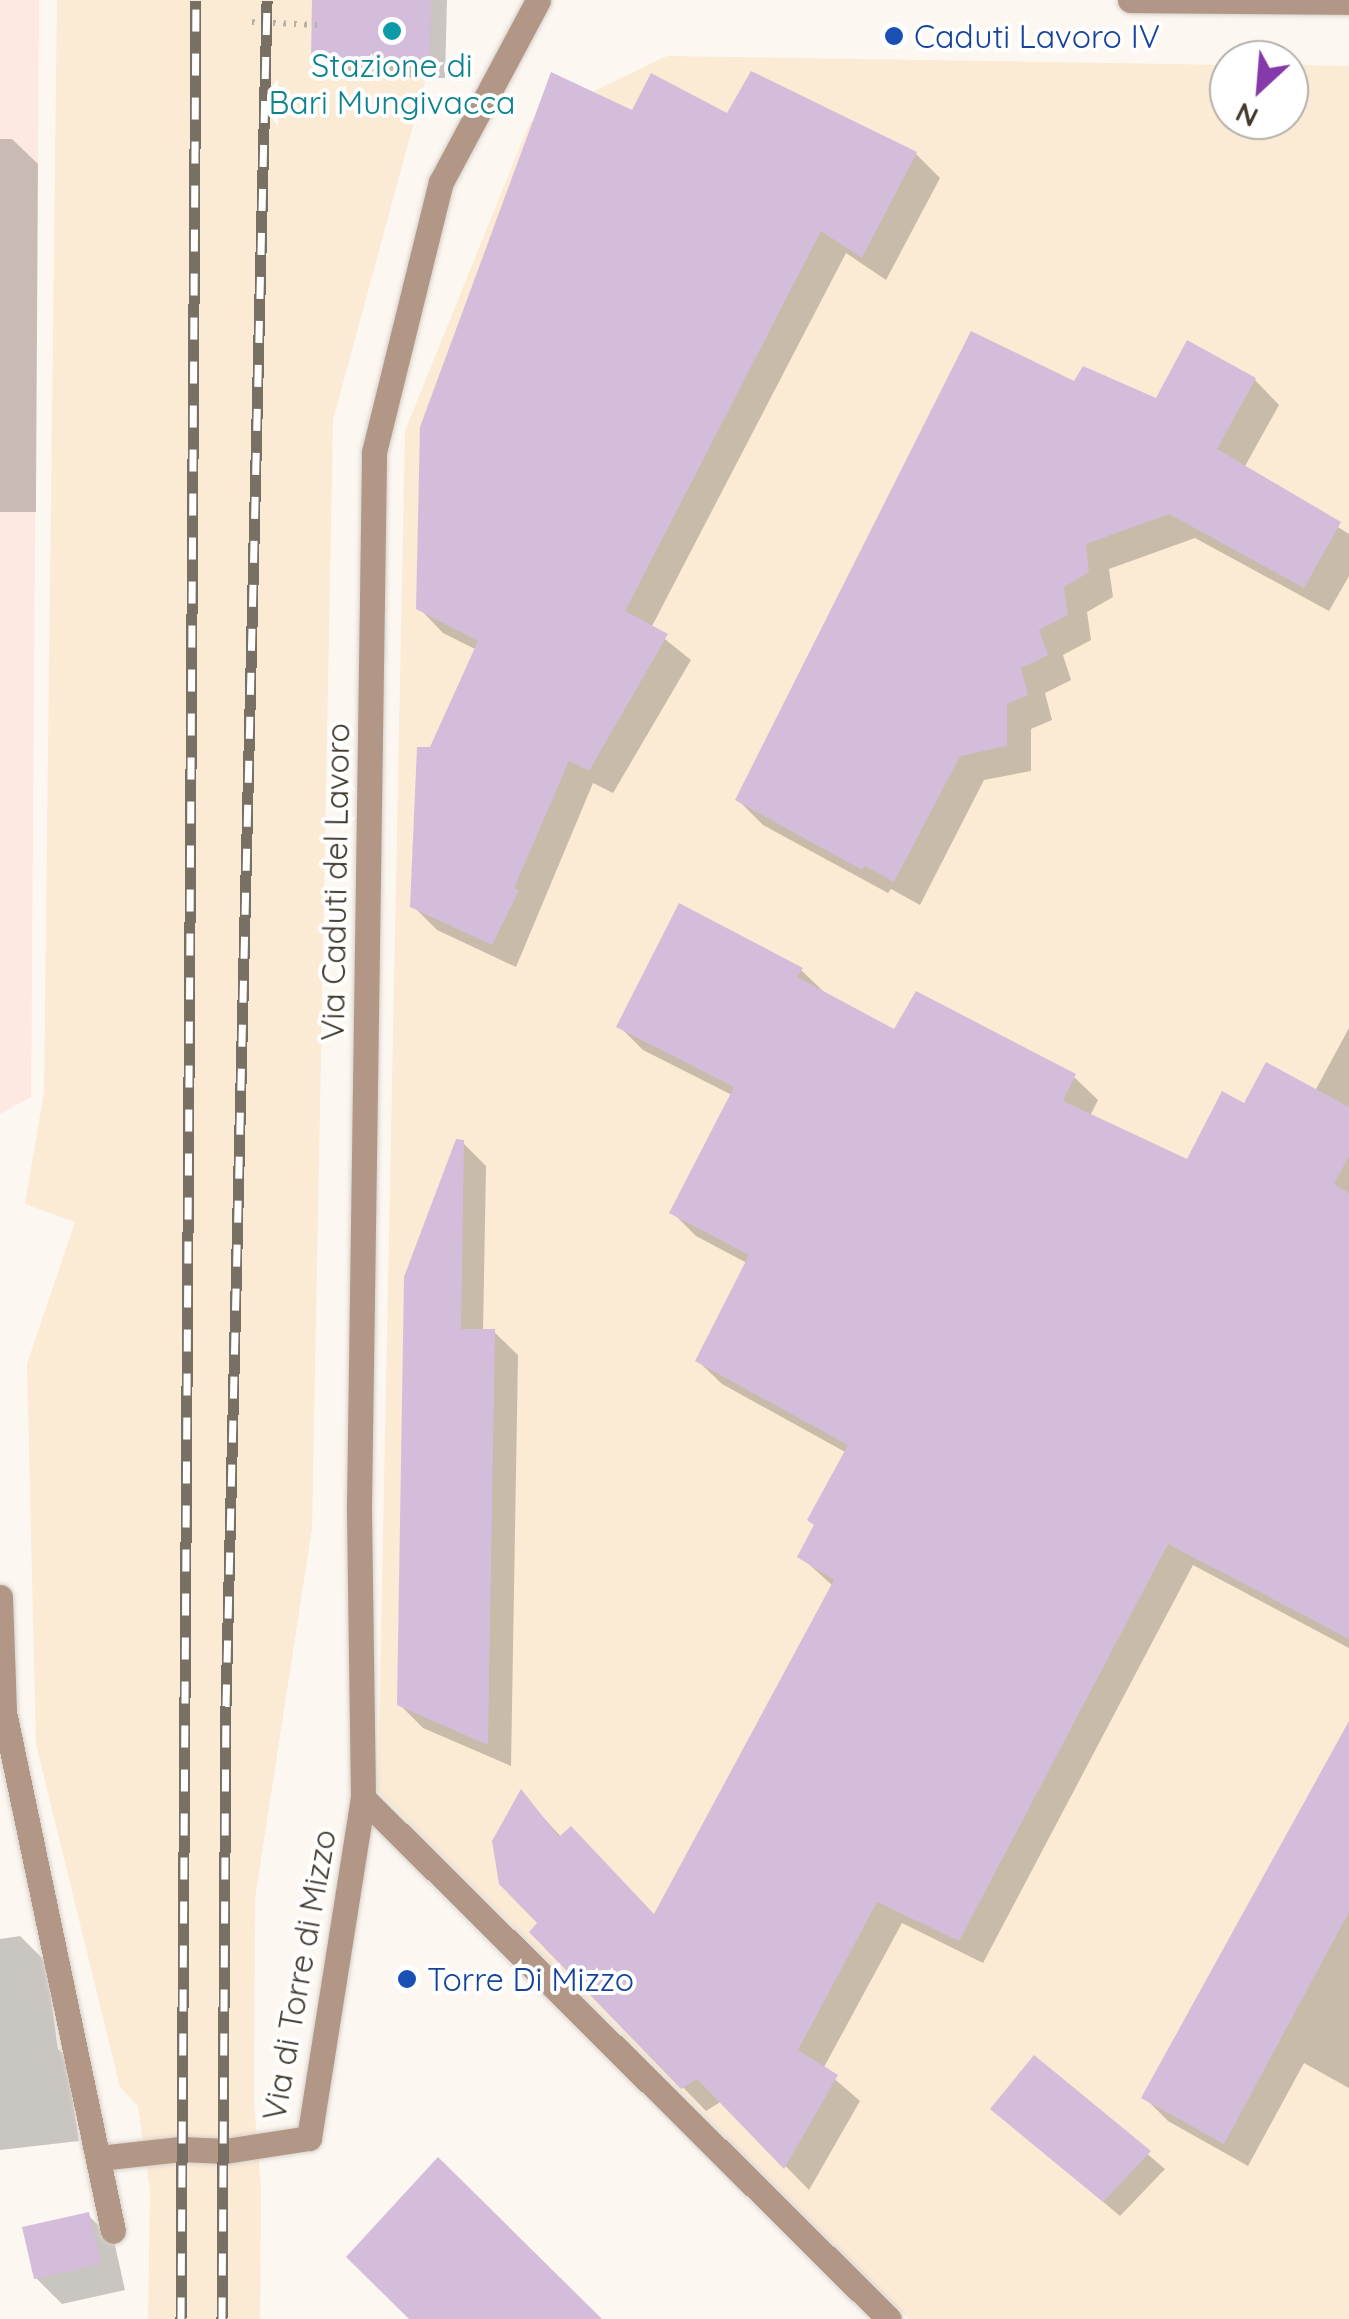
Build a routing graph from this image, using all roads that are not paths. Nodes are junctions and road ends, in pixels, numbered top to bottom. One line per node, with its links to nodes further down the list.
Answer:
1 (538, 0): 5 (street, Via Caduti del Lavoro)
2 (1130, 0): 3 (street)
3 (1349, 2)
4 (0, 1597): 6 (street)
5 (363, 1798): 6 (street, Via di Torre di Mizzo); 8 (street)
6 (99, 2158): 7 (street)
7 (113, 2230)
8 (889, 2319)

